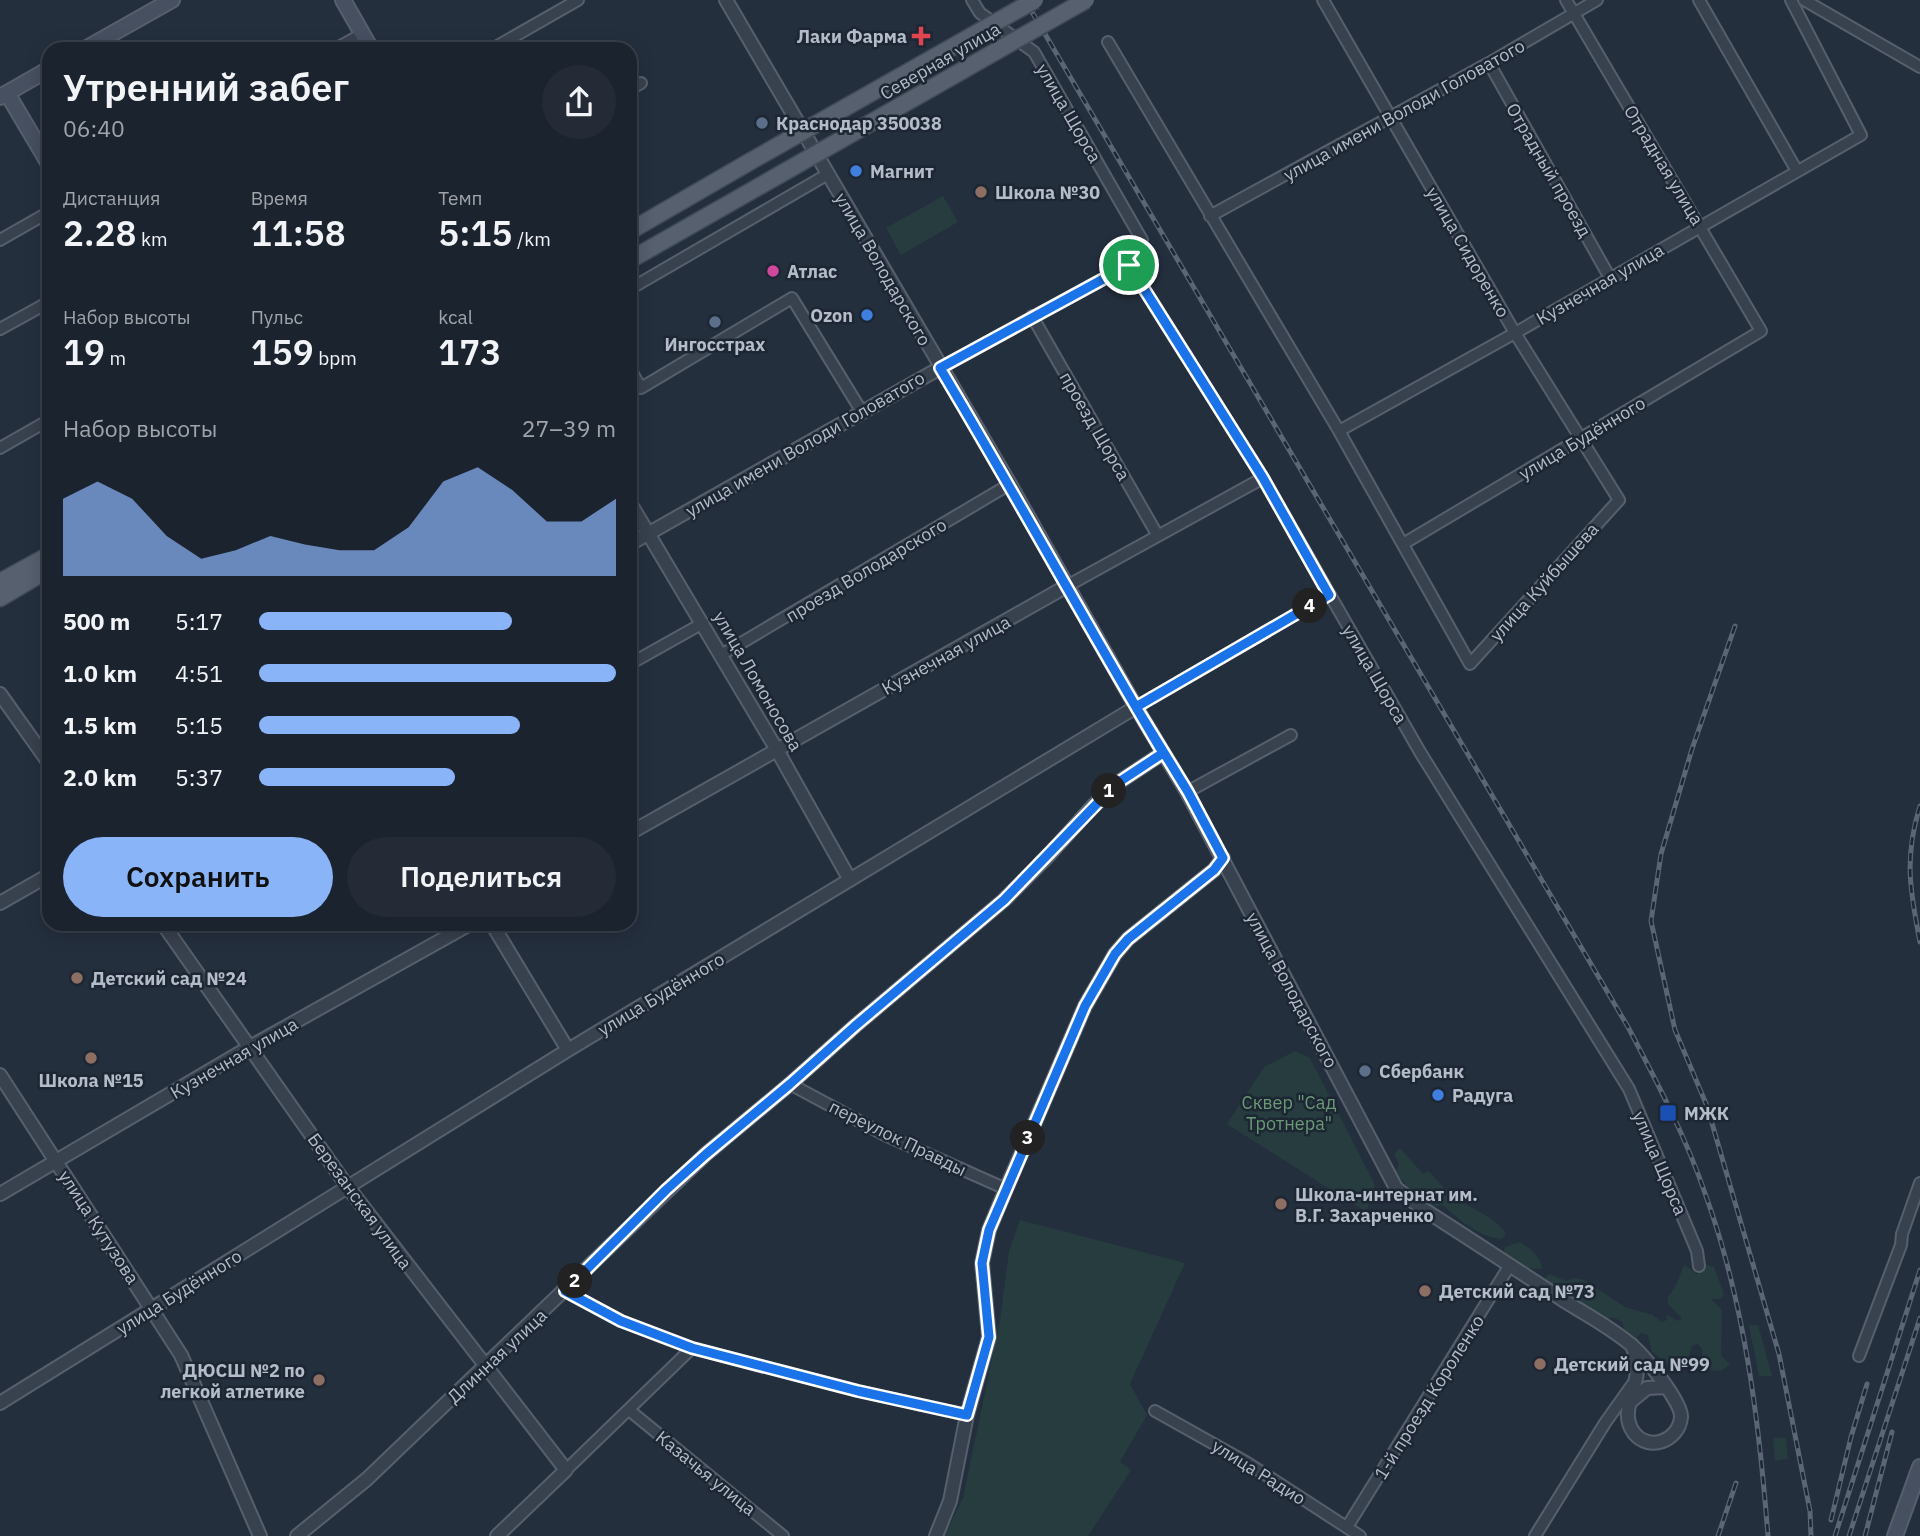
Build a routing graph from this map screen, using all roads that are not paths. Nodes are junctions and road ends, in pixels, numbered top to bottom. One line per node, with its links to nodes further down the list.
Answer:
1 (172, 0): 16 (main road)
2 (343, 0): 15 (main road)
3 (578, 0): 19 (street)
4 (726, 0): 30 (street, улица Володарского)
5 (972, 0): 37 (street, улица Щорса)
6 (1035, 0): 34 (main road, Северная улица, bridge)
7 (1086, 0): 36 (main road, Северная улица, bridge)
8 (1323, 0): 27 (street, улица Сидоренко)
9 (1566, 0): 14 (street, Отрадная улица)
10 (1597, 0): 14 (street, улица имени Володи Головатого)
11 (1699, 0): 29 (street)
12 (1791, 0): 29 (street, Кузнечная улица)
13 (1804, 0): 22 (street)
14 (1574, 14): 21 (street, улица имени Володи Головатого); 33 (street, Отрадная улица)
15 (362, 34): 17 (street); 18 (main road)
16 (97, 42)
17 (348, 42)
18 (367, 42)
19 (504, 42)
20 (1108, 42): 32 (street)
21 (1489, 63): 27 (street, улица имени Володи Головатого); 38 (street, Отрадный проезд)
22 (1920, 67)
23 (42, 73): 26 (main road)
24 (641, 83): 25 (street)
25 (637, 85)
26 (3, 95): 28 (main road)
27 (1391, 117): 32 (street, улица имени Володи Головатого); 44 (street, улица Сидоренко)
28 (42, 154)
29 (1797, 171): 33 (street, Кузнечная улица)
30 (828, 174): 39 (street); 45 (street, улица Володарского)
31 (42, 216): 35 (street)
32 (1210, 216): 49 (street)
33 (1700, 226): 38 (street, Кузнечная улица); 43 (street, Отрадная улица)
34 (637, 227)
35 (0, 240)
36 (637, 256)
37 (1129, 265): 41 (street, улица имени Володи Головатого); 52 (street, улица Щорса)
38 (1610, 278): 44 (street, Кузнечная улица)
39 (637, 285)
40 (42, 306): 42 (street)
41 (1032, 316): 45 (street, улица имени Володи Головатого); 57 (street, проезд Щорса)
42 (0, 329)
43 (1761, 331): 50 (street, улица Будённого)
44 (1515, 334): 49 (street, Кузнечная улица); 50 (street, улица Сидоренко)
45 (940, 368): 47 (street, улица имени Володи Головатого); 53 (street, улица Володарского)
46 (637, 381): 47 (street)
47 (862, 412): 56 (street, улица имени Володи Головатого)
48 (42, 424): 51 (street)
49 (1339, 431): 59 (street)
50 (1579, 440): 54 (street, улица Сидоренко); 59 (street, улица Будённого)
51 (0, 448)
52 (1263, 478): 57 (street, Кузнечная улица); 64 (street, улица Щорса)
53 (1010, 484): 63 (street, улица Володарского); 67 (street, проезд Володарского)
54 (1619, 500): 59 (street, улица Куйбышева)
55 (637, 514): 56 (street, улица Ломоносова)
56 (649, 534): 58 (street, улица имени Володи Головатого); 66 (street, улица Ломоносова)
57 (1158, 536): 63 (street, Кузнечная улица)
58 (637, 540)
59 (1403, 544)
60 (42, 559): 62 (main road)
61 (42, 573): 65 (main road)
62 (0, 582)
63 (1067, 586): 70 (street, улица Володарского); 72 (street, Кузнечная улица)
64 (1329, 595): 70 (street, улица Будённого); 94 (street, улица Щорса)
65 (0, 598)
66 (703, 623): 67 (street, улица Ломоносова); 68 (street)
67 (721, 655): 72 (street, улица Ломоносова)
68 (637, 660)
69 (0, 694): 73 (street)
70 (1136, 707): 74 (street, улица Володарского); 79 (street, улица Будённого)
71 (1291, 735): 75 (street)
72 (777, 750): 76 (street, Кузнечная улица); 79 (street, улица Ломоносова)
73 (42, 753)
74 (1163, 753): 75 (street, улица Володарского); 87 (street, Длинная улица)
75 (1188, 792): 77 (street, улица Володарского)
76 (637, 829)
77 (1223, 858): 91 (street); 93 (street, улица Володарского)
78 (42, 879): 80 (street)
79 (850, 880): 85 (street, улица Будённого)
80 (0, 903)
81 (168, 931): 84 (street, Березанская улица)
82 (457, 931): 84 (street, Кузнечная улица)
83 (496, 931): 85 (street)
84 (250, 1047): 88 (street, Кузнечная улица); 90 (street, Березанская улица)
85 (568, 1050): 90 (street, улица Будённого)
86 (0, 1075): 88 (street, улица Кутузова)
87 (790, 1084): 91 (street, переулок Правды); 95 (street, Длинная улица)
88 (57, 1163): 92 (street, Кузнечная улица); 96 (street, улица Кутузова)
89 (1920, 1183): 99 (street)
90 (347, 1186): 96 (street, улица Будённого); 100 (street, Березанская улица)
91 (1006, 1189): 108 (street)
92 (0, 1195)
93 (1510, 1265): 97 (street, улица Володарского); 112 (street, 1-й проезд Короленко)
94 (1699, 1266)
95 (565, 1291): 98 (street); 100 (street, Длинная улица)
96 (152, 1309): 103 (street, улица Будённого); 113 (street, улица Кутузова)
97 (1632, 1345): 101 (street); 102 (street, улица Володарского)
98 (692, 1348): 105 (street); 108 (street)
99 (1859, 1356)
100 (484, 1367): 110 (street, Березанская улица); 114 (street, Длинная улица)
101 (1636, 1380): 104 (street); 107 (street)
102 (1666, 1387): 104 (street); 104 (street, улица Володарского)
103 (0, 1403)
104 (1629, 1403): 107 (street)
105 (629, 1410): 110 (street); 116 (street, Казачья улица)
106 (1155, 1411): 112 (street, улица Радио)
107 (1614, 1411): 119 (street)
108 (967, 1415): 117 (street)
109 (1920, 1467): 120 (main road)
110 (566, 1470): 115 (street)
111 (1920, 1483): 121 (street)
112 (1347, 1528): 118 (street, улица Радио)
113 (260, 1536)
114 (296, 1536)
115 (497, 1536)
116 (783, 1536)
117 (936, 1536)
118 (1360, 1536)
119 (1535, 1536)
120 (1895, 1536)
121 (1901, 1536)

